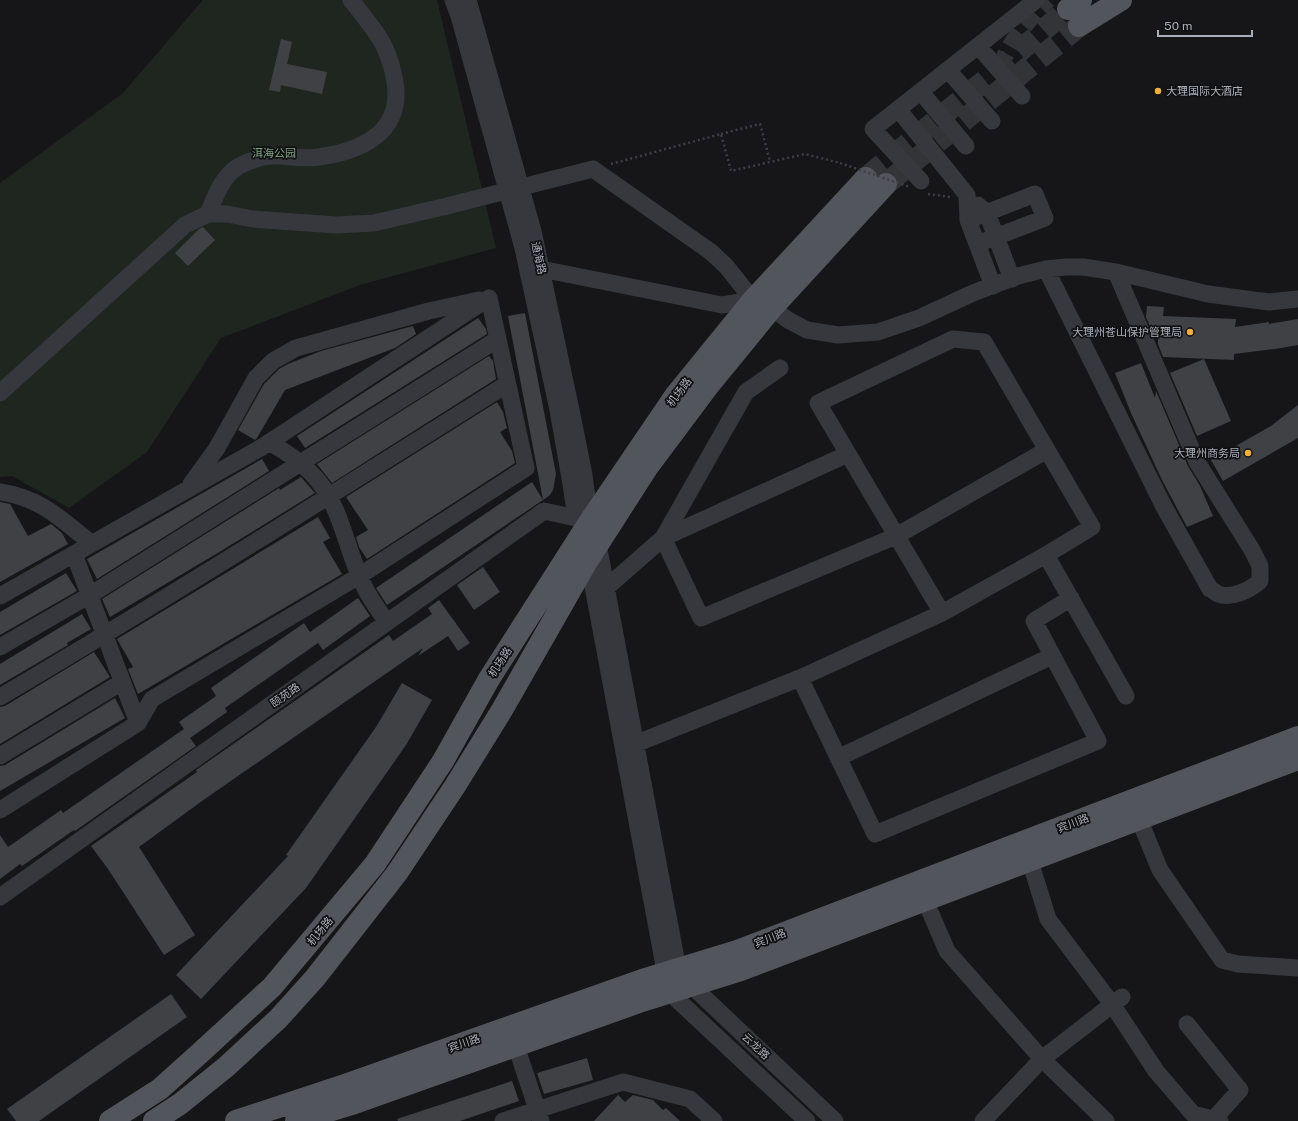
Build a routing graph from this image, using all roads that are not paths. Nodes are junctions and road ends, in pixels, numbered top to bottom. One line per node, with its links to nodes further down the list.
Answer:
1 (351, 0): 18 (street)
2 (453, 0): 22 (street, 通海路)
3 (468, 0): 22 (street, 通海路)
4 (1036, 0): 7 (street)
5 (1121, 0): 6 (main road)
6 (1076, 11)
7 (978, 46): 8 (street); 10 (street)
8 (948, 70): 9 (street); 12 (street)
9 (921, 92): 11 (street); 13 (street)
10 (1022, 96)
11 (898, 110): 15 (street); 16 (street)
12 (992, 121)
13 (966, 146)
14 (876, 181): 29 (main road, 机场路)
15 (918, 188)
16 (967, 195): 17 (street); 19 (street)
17 (987, 213): 19 (street); 20 (street); 20 (street)
18 (208, 214): 29 (street, bridge); 33 (street)
19 (968, 220): 21 (street)
20 (996, 237): 21 (street); 25 (street)
21 (977, 244): 26 (street)
22 (534, 268): 29 (street); 41 (street, 通海路)
23 (1046, 269): 24 (street); 24 (street); 25 (street)
24 (1116, 272): 28 (street)
25 (1012, 279): 26 (street)
26 (993, 286): 29 (street)
27 (489, 298): 30 (street); 34 (street); 38 (street)
28 (1298, 299)
29 (762, 304): 41 (main road, 机场路); 45 (main road, 机场路)
30 (498, 339): 32 (street); 37 (street)
31 (780, 368): 43 (street)
32 (507, 384): 40 (street); 48 (street)
33 (0, 393)
34 (270, 442): 37 (street); 38 (street)
35 (1047, 450): 36 (street); 42 (street); 47 (street)
36 (848, 454): 42 (street); 43 (street)
37 (300, 462): 40 (street); 50 (street)
38 (188, 488): 44 (street)
39 (0, 492): 44 (street)
40 (329, 497): 48 (street); 55 (street)
41 (583, 519): 54 (street, 颐苑路); 82 (main road, 机场路)
42 (896, 536): 43 (street); 53 (street)
43 (663, 538): 49 (street)
44 (92, 544): 46 (street)
45 (593, 552): 49 (street); 74 (street); 83 (main road, 机场路)
46 (74, 554): 50 (street); 51 (street)
47 (1046, 555): 52 (street); 53 (street)
48 (359, 576): 54 (street); 62 (street)
49 (606, 588): 64 (street)
50 (90, 595): 55 (street); 56 (street)
51 (0, 596)
52 (1071, 598): 57 (street); 60 (street)
53 (942, 613): 58 (street)
54 (387, 622): 71 (street, 颐苑路)
55 (105, 635): 59 (street); 61 (street)
56 (0, 647)
57 (1052, 656): 66 (street); 66 (street)
58 (800, 678): 64 (street); 66 (street)
59 (122, 682): 62 (street); 65 (street)
60 (1126, 696)
61 (0, 697)
62 (138, 723): 68 (street)
63 (1298, 737): 74 (main road, 宾川路)
64 (636, 744): 74 (street)
65 (0, 756)
66 (838, 758)
67 (1298, 759): 69 (main road, 宾川路)
68 (0, 810)
69 (1139, 820): 70 (main road, 宾川路); 73 (street)
70 (1030, 861): 72 (main road, 宾川路); 75 (street)
71 (0, 897)
72 (925, 900): 74 (main road, 宾川路); 78 (street)
73 (1298, 968)
74 (676, 980): 77 (main road, 宾川路); 84 (main road, 宾川路); 88 (street, 云龙路); 89 (street, 云龙路)
75 (1117, 1001): 78 (street); 81 (street)
76 (1187, 1024): 81 (street)
77 (516, 1046): 79 (street); 85 (main road, 宾川路)
78 (1042, 1059): 80 (street); 90 (street)
79 (539, 1115): 86 (street); 87 (street)
80 (1098, 1118)
81 (1215, 1120)
82 (110, 1121)
83 (154, 1121)
84 (236, 1121)
85 (296, 1121)
86 (503, 1121)
87 (714, 1121)
88 (807, 1121)
89 (835, 1121)
90 (983, 1121)

